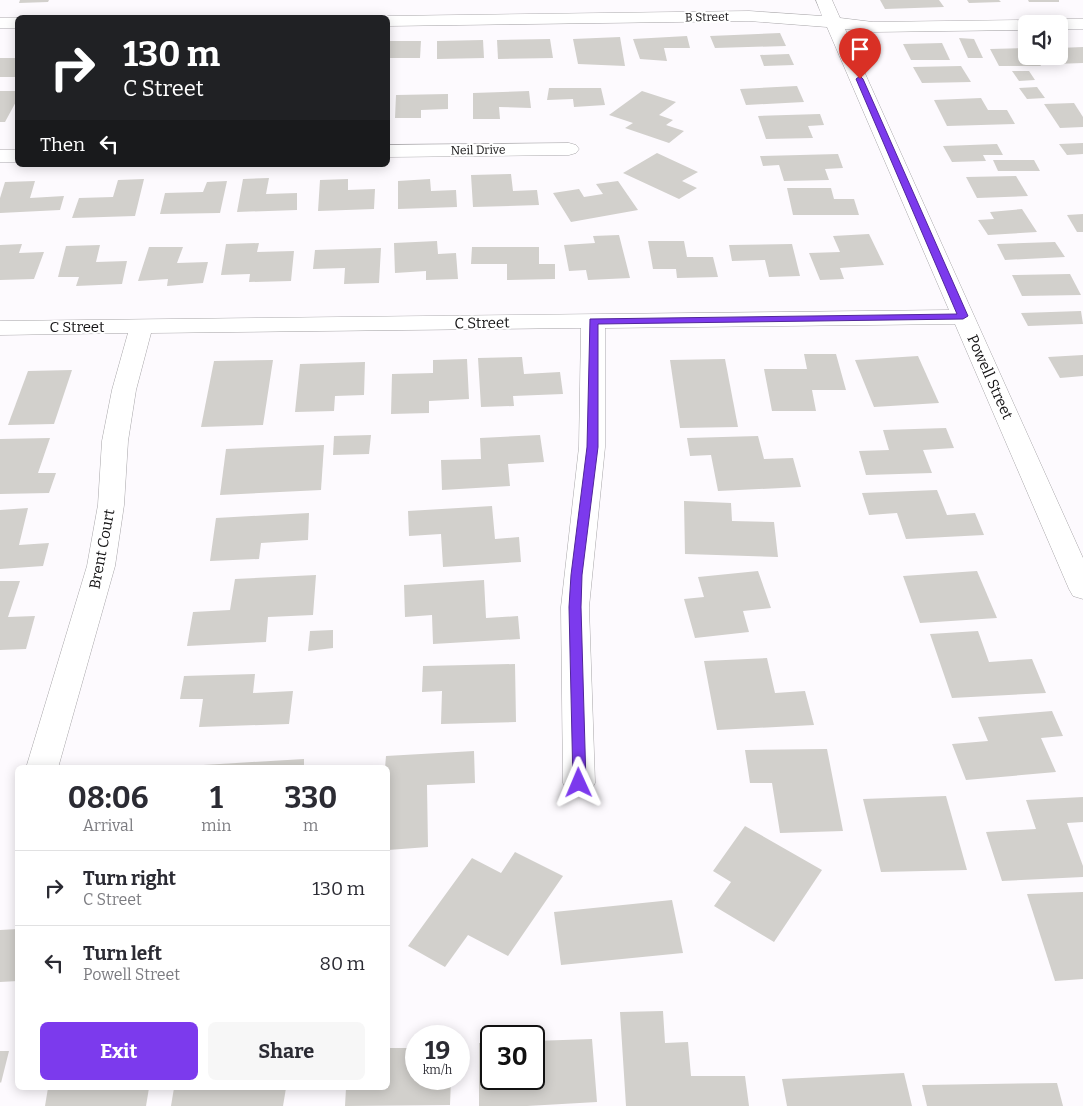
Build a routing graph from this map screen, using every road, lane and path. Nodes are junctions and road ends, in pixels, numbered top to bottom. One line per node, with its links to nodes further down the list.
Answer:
1 (824, 0): 5 (street, Powell Street)
2 (390, 21): 5 (street, B Street)
3 (0, 23): 4 (street)
4 (15, 23)
5 (836, 24): 8 (street, B Street); 13 (street, Powell Street)
6 (1068, 24): 7 (street)
7 (1083, 24)
8 (1018, 25)
9 (569, 149): 10 (street, Neil Drive)
10 (390, 151)
11 (0, 156): 12 (street)
12 (15, 156)
13 (963, 316): 14 (street, C Street); 17 (street, Powell Street)
14 (593, 321): 15 (street, C Street); 19 (street)
15 (141, 327): 16 (street, C Street); 18 (street, Brent Court)
16 (0, 328)
17 (1083, 589)
18 (43, 765)
19 (579, 783)

